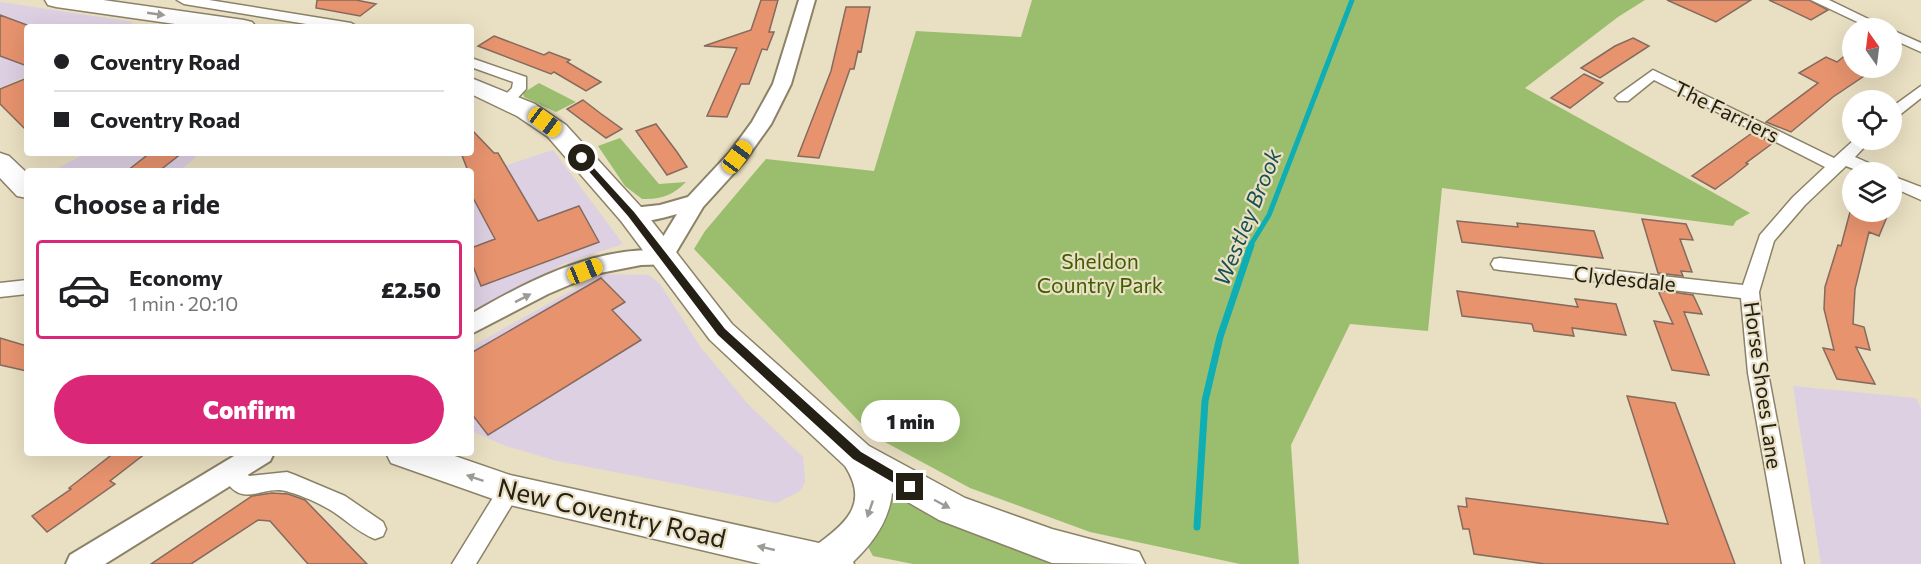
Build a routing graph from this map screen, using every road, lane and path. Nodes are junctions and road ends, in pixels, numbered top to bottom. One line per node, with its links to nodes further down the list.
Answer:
1 (56, 0): 6 (highway, one-way to 6)
2 (184, 0): 7 (street)
3 (807, 0): 23 (street)
4 (1818, 0): 5 (street)
5 (1858, 18)
6 (223, 24)
7 (332, 24)
8 (1902, 39): 9 (street)
9 (1921, 48)
10 (474, 63): 14 (street)
11 (474, 86): 14 (highway)
12 (1921, 91): 15 (street)
13 (1623, 98): 17 (street, The Farriers)
14 (507, 101): 24 (highway)
15 (1902, 106)
16 (1852, 150): 17 (street, Horse Shoes Lane)
17 (1839, 161): 19 (street); 29 (street, Horse Shoes Lane)
18 (0, 162): 21 (highway)
19 (1842, 162)
20 (1902, 185): 22 (street)
21 (24, 186)
22 (1921, 194)
23 (695, 202): 24 (street); 25 (street)
24 (631, 214): 25 (highway)
25 (664, 257): 30 (street, one-way to 25); 33 (highway)
26 (1500, 264): 29 (street, Clydesdale)
27 (24, 287): 28 (street)
28 (0, 290)
29 (1750, 292): 41 (street, Horse Shoes Lane)
30 (474, 323)
31 (256, 456): 34 (street)
32 (412, 456): 35 (highway, New Coventry Road, one-way to 32)
33 (857, 456): 37 (highway, one-way to 37); 40 (highway, one-way to 40)
34 (231, 471): 36 (street); 38 (street)
35 (510, 490): 37 (highway, New Coventry Road, one-way to 35); 39 (street)
36 (375, 529)
37 (829, 563)
38 (80, 564)
39 (463, 564)
40 (1126, 564)
41 (1793, 564)

